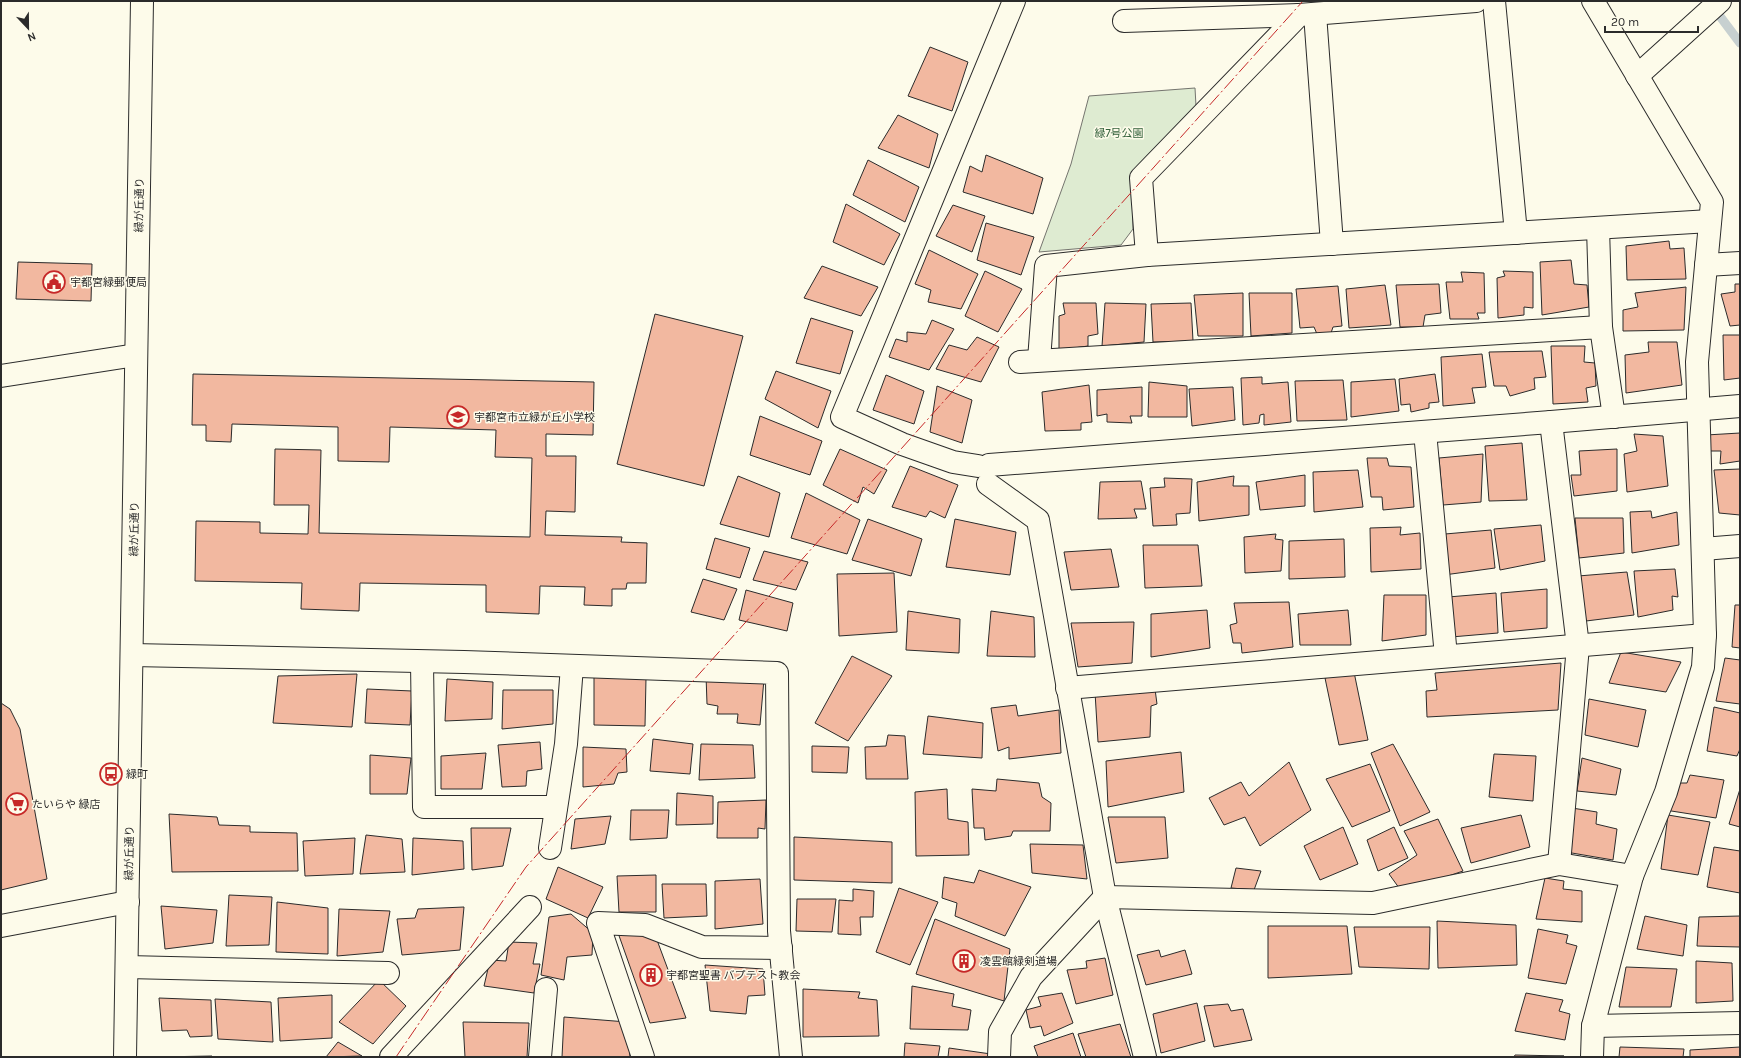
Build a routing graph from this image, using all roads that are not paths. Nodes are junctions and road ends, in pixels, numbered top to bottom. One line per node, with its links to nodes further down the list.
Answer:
1 (142, 1): 18 (street, 緑が丘通り)
2 (1014, 1): 25 (street)
3 (1476, 1): 7 (street)
4 (1494, 1): 12 (street)
5 (1593, 1): 9 (street)
6 (1720, 1): 9 (street)
7 (1307, 14): 8 (street); 13 (street); 14 (street)
8 (1124, 21)
9 (1637, 76): 10 (street)
10 (1710, 221): 11 (street); 16 (street)
11 (1598, 228): 12 (street); 17 (street)
12 (1516, 233): 13 (street)
13 (1332, 244): 14 (street)
14 (1147, 255): 17 (street)
15 (1740, 263): 16 (street)
16 (1706, 265): 21 (street)
17 (1601, 326): 22 (street)
18 (136, 355): 19 (street); 30 (street, 緑が丘通り)
19 (1, 376)
20 (1740, 406): 21 (street)
21 (1698, 410): 22 (street); 27 (street)
22 (1614, 417): 23 (street)
23 (1550, 422): 24 (street); 29 (street)
24 (1425, 432): 25 (street); 31 (street)
25 (985, 472): 34 (street)
26 (1740, 546): 27 (street)
27 (1702, 549): 28 (street)
28 (1705, 635): 29 (street); 38 (street)
29 (1578, 646): 31 (street); 37 (street)
30 (132, 655): 32 (street); 40 (street, 緑が丘通り)
31 (1446, 656): 34 (street)
32 (422, 662): 33 (street); 35 (street)
33 (572, 666): 35 (street); 43 (street)
34 (1067, 688): 39 (street)
35 (556, 807): 36 (street)
36 (550, 848)
37 (1559, 864): 38 (street); 39 (street)
38 (1632, 876): 48 (street)
39 (1105, 897): 54 (street); 55 (street)
40 (128, 902): 42 (street); 44 (street, 緑が丘通り)
41 (530, 907): 50 (street)
42 (1, 926)
43 (781, 948): 52 (street); 53 (street)
44 (127, 967): 45 (street); 49 (street, 緑が丘通り)
45 (388, 973)
46 (546, 989): 51 (street)
47 (1739, 1023): 48 (street)
48 (1593, 1026): 56 (street)
49 (125, 1057)
50 (391, 1057)
51 (540, 1057)
52 (643, 1057)
53 (791, 1057)
54 (999, 1057)
55 (1145, 1057)
56 (1592, 1057)

